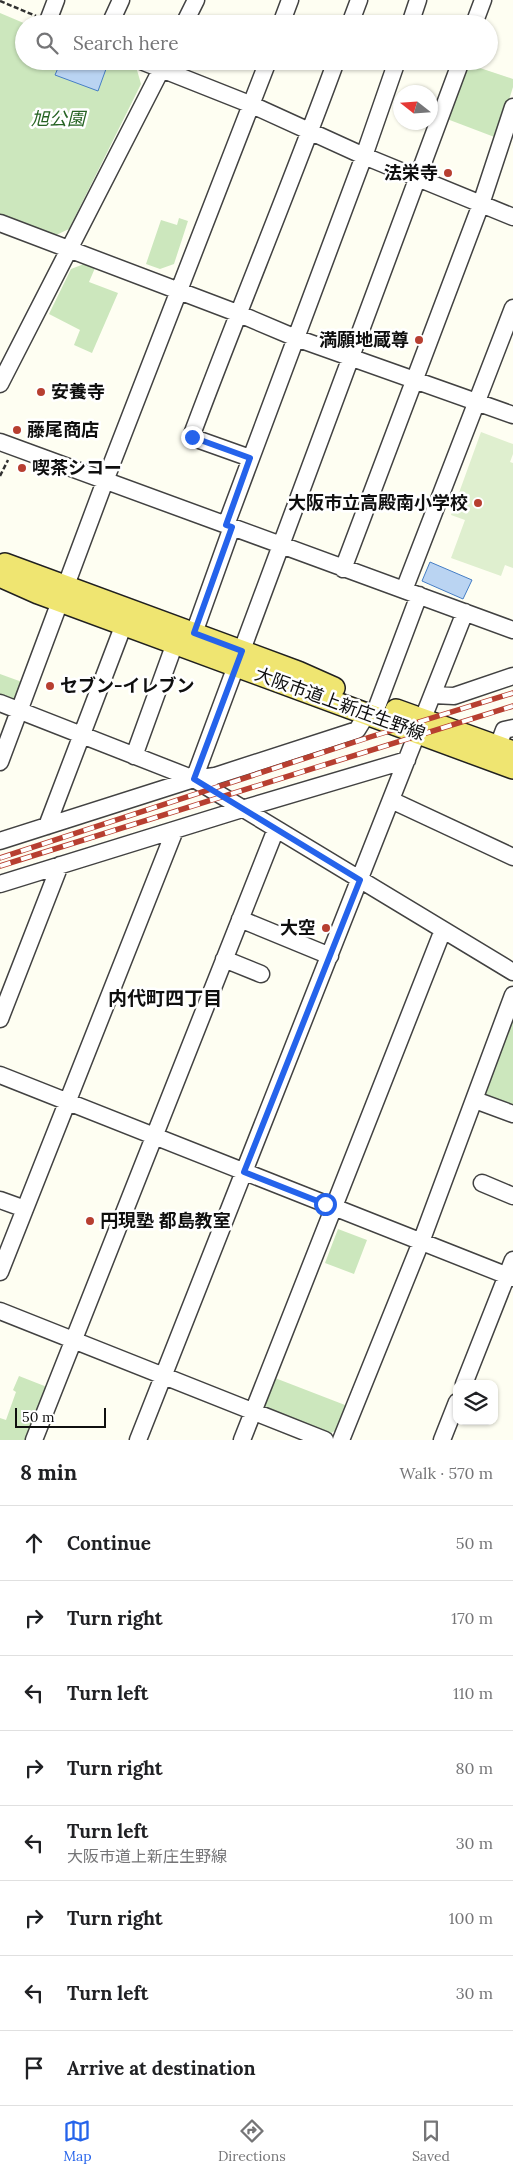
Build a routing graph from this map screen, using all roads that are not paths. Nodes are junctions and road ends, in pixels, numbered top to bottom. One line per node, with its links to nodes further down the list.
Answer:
1 (56, 0): 8 (street)
2 (121, 0): 9 (street)
3 (196, 0): 10 (street)
4 (290, 0): 11 (street)
5 (359, 0): 12 (street)
6 (418, 0): 13 (street)
7 (483, 0): 14 (street)
8 (53, 15)
9 (114, 15)
10 (188, 15)
11 (285, 15)
12 (353, 15)
13 (413, 15)
14 (477, 15)
15 (161, 70): 29 (street)
16 (172, 70): 21 (street)
17 (265, 70): 21 (street)
18 (333, 70): 23 (street)
19 (394, 70): 24 (street)
20 (458, 70): 25 (street)
21 (252, 105): 23 (street); 30 (street)
22 (513, 107): 26 (street)
23 (311, 132): 24 (street); 32 (street)
24 (364, 156): 25 (street); 33 (street)
25 (419, 179): 26 (street); 34 (street)
26 (481, 204): 27 (street); 35 (street)
27 (513, 217)
28 (0, 223): 29 (street)
29 (70, 249): 30 (street); 36 (street)
30 (180, 291): 32 (street); 41 (street)
31 (513, 308): 37 (street)
32 (237, 313): 33 (street); 40 (street)
33 (296, 338): 34 (street); 40 (street)
34 (352, 357): 35 (street); 43 (street)
35 (415, 381): 37 (street); 45 (street)
36 (0, 384)
37 (477, 402): 38 (street); 47 (street)
38 (513, 416)
39 (7, 445): 41 (street)
40 (250, 458): 42 (street)
41 (105, 481): 42 (street); 48 (street)
42 (229, 526): 43 (street); 52 (street)
43 (282, 546): 45 (street); 54 (street)
44 (0, 562): 48 (main road, 大阪市道上新庄生野線)
45 (344, 569): 47 (street)
46 (0, 576): 48 (main road, 大阪市道上新庄生野線)
47 (411, 593): 49 (street); 58 (street)
48 (63, 594): 50 (main road, 大阪市道上新庄生野線); 52 (main road, 大阪市道上新庄生野線); 59 (street)
49 (465, 612): 51 (street); 56 (street)
50 (124, 624): 53 (main road, 大阪市道上新庄生野線); 62 (street)
51 (513, 630)
52 (194, 633): 54 (main road, 大阪市道上新庄生野線)
53 (175, 643): 54 (main road, 大阪市道上新庄生野線); 64 (street)
54 (239, 658): 58 (main road, 大阪市道上新庄生野線); 68 (street)
55 (513, 676): 56 (street)
56 (433, 695): 60 (street)
57 (0, 703): 59 (street)
58 (373, 709): 60 (main road, 大阪市道上新庄生野線); 68 (street)
59 (20, 711): 62 (street); 66 (street)
60 (420, 726): 63 (main road, 大阪市道上新庄生野線); 65 (street); 67 (main road, 大阪市道上新庄生野線)
61 (513, 728): 63 (street)
62 (81, 735): 64 (street); 71 (street)
63 (506, 749)
64 (134, 756): 68 (street)
65 (407, 760): 69 (street); 70 (street)
66 (0, 762)
67 (513, 768)
68 (194, 779): 70 (street); 71 (street)
69 (391, 800): 75 (street); 77 (street)
70 (242, 809): 72 (street); 73 (street)
71 (47, 826): 74 (street)
72 (276, 829): 77 (street); 79 (street)
73 (175, 830): 76 (street); 89 (street)
74 (0, 841)
75 (513, 857)
76 (60, 866): 78 (street); 86 (street)
77 (360, 880): 80 (street); 81 (street)
78 (0, 884)
79 (240, 919): 81 (street); 82 (street)
80 (443, 930): 83 (street); 96 (street)
81 (330, 956): 92 (street)
82 (224, 959): 84 (street); 91 (street)
83 (513, 972)
84 (261, 974)
85 (513, 994): 88 (street)
86 (0, 1019)
87 (0, 1075): 89 (street)
88 (475, 1100): 90 (street); 98 (street)
89 (67, 1102): 91 (street); 97 (street)
90 (513, 1114)
91 (154, 1136): 92 (street); 103 (street)
92 (244, 1172): 96 (street); 104 (street)
93 (482, 1183): 94 (street)
94 (513, 1196)
95 (0, 1200): 97 (street)
96 (334, 1207): 98 (street); 106 (street)
97 (25, 1209): 100 (street)
98 (421, 1242): 101 (street); 112 (street)
99 (513, 1260): 101 (street)
100 (0, 1272)
101 (510, 1277): 105 (street)
102 (0, 1311): 103 (street)
103 (74, 1340): 104 (street); 108 (street)
104 (164, 1376): 106 (street); 109 (street)
105 (466, 1380)
106 (253, 1411): 110 (street); 111 (street)
107 (453, 1412): 113 (street)
108 (34, 1440)
109 (138, 1440)
110 (242, 1440)
111 (325, 1440)
112 (342, 1440)
113 (442, 1440)

